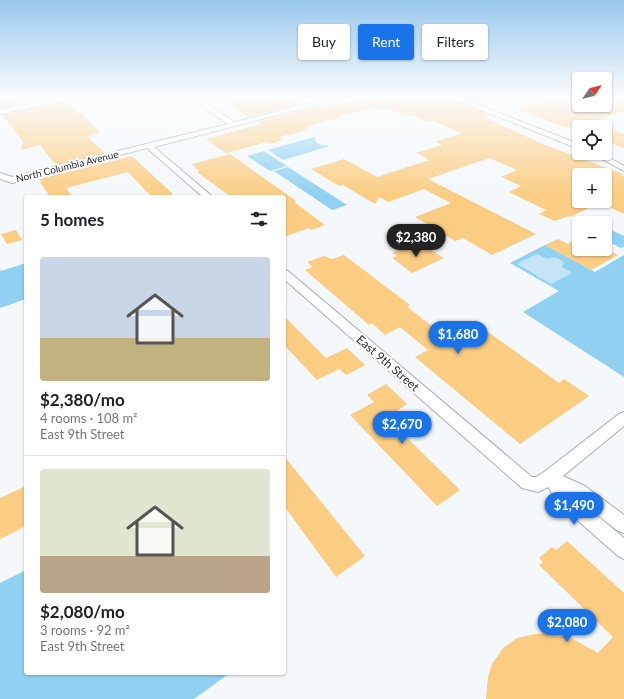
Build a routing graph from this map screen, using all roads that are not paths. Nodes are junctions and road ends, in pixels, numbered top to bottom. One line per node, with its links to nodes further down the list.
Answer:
1 (211, 130): 6 (street, North Columbia Avenue)
2 (535, 130): 5 (street)
3 (554, 130): 4 (street)
4 (572, 136)
5 (572, 144)
6 (150, 147): 11 (street, North Columbia Avenue); 12 (street)
7 (612, 152): 8 (street)
8 (617, 155)
9 (608, 160): 10 (street)
10 (624, 169)
11 (0, 176)
12 (206, 195)
13 (286, 275): 15 (street, East 9th Street)
14 (624, 418): 15 (street)
15 (550, 478): 16 (street); 17 (street)
16 (624, 525)
17 (624, 550)

